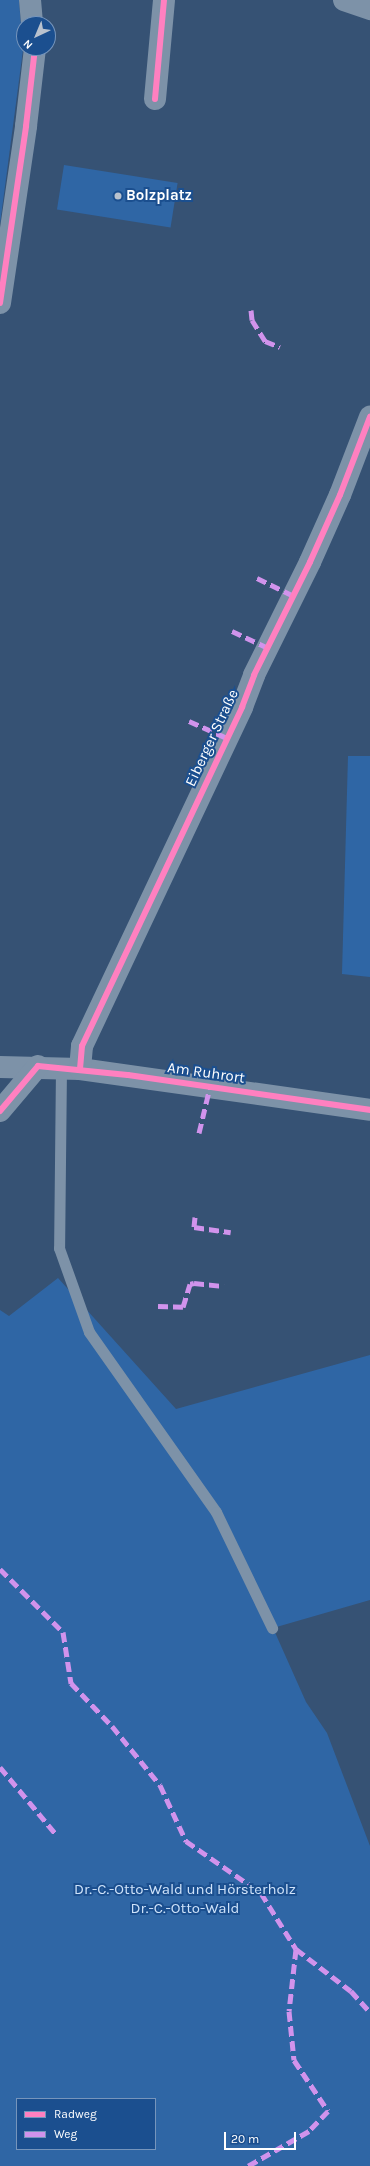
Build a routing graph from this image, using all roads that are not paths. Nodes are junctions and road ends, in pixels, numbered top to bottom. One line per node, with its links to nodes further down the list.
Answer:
1 (30, 0): 5 (street)
2 (164, 0): 7 (street)
3 (344, 0): 4 (street)
4 (370, 9)
5 (31, 16)
6 (34, 56): 8 (street)
7 (155, 99)
8 (0, 303)
9 (370, 417): 12 (street, Eiberger Straße)
10 (38, 1066): 11 (street, Am Ruhrort); 12 (street, Am Ruhrort); 14 (street)
11 (0, 1067)
12 (71, 1068): 13 (street, Am Ruhrort); 15 (lane)
13 (370, 1110)
14 (0, 1111)
15 (272, 1628)

